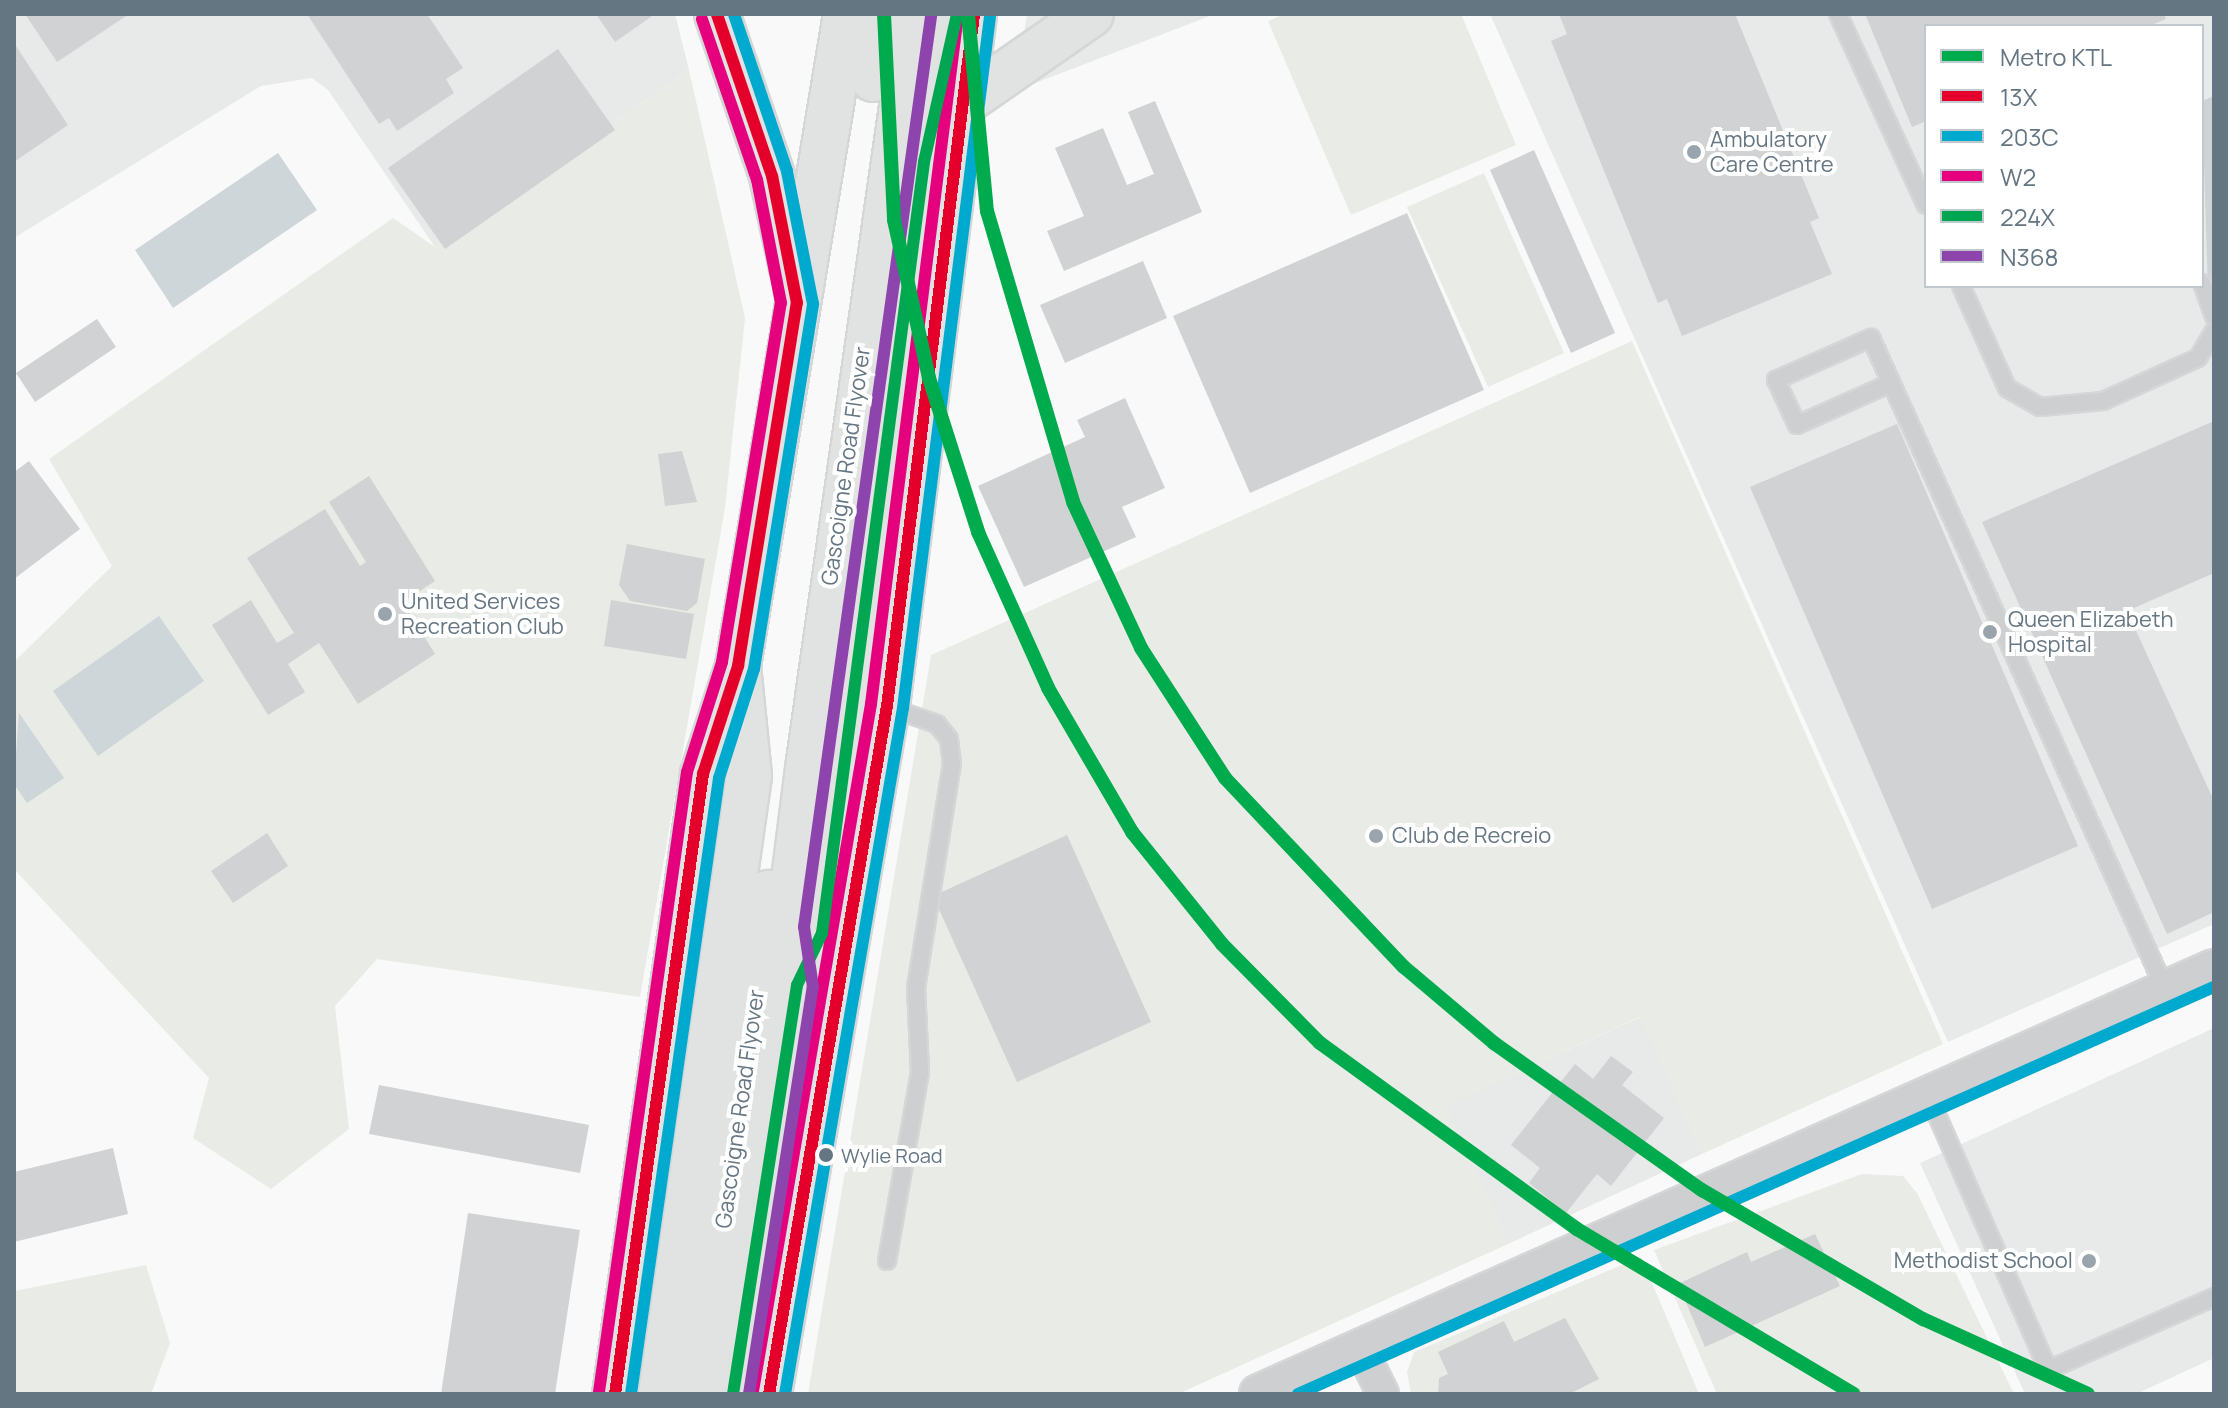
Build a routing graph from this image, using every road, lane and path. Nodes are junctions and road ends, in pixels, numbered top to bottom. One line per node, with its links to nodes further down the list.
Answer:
1 (717, 14): 13 (main road)
2 (846, 14): 13 (main road)
3 (883, 14): 28 (main road, Gascoigne Road Flyover)
4 (915, 14): 20 (main road, Gascoigne Road Flyover)
5 (957, 14): 20 (main road)
6 (974, 14): 9 (main road)
7 (1091, 14): 9 (main road)
8 (1838, 14): 10 (lane)
9 (966, 101): 18 (main road)
10 (1924, 201)
11 (1962, 288): 15 (lane)
12 (2204, 288): 14 (lane)
13 (797, 303): 17 (main road)
14 (2214, 316)
15 (2214, 331)
16 (1891, 383): 16 (lane); 21 (lane)
17 (738, 666): 26 (main road); 27 (main road)
18 (887, 706): 23 (lane); 30 (main road)
19 (2214, 969): 21 (street)
20 (797, 985): 29 (main road, Gascoigne Road Flyover)
21 (2166, 991): 22 (street)
22 (1929, 1097): 24 (lane); 25 (street)
23 (887, 1261)
24 (2214, 1297)
25 (1360, 1347): 31 (street); 32 (street)
26 (615, 1394)
27 (661, 1394)
28 (699, 1394)
29 (733, 1394)
30 (769, 1394)
31 (1259, 1394)
32 (1383, 1394)

